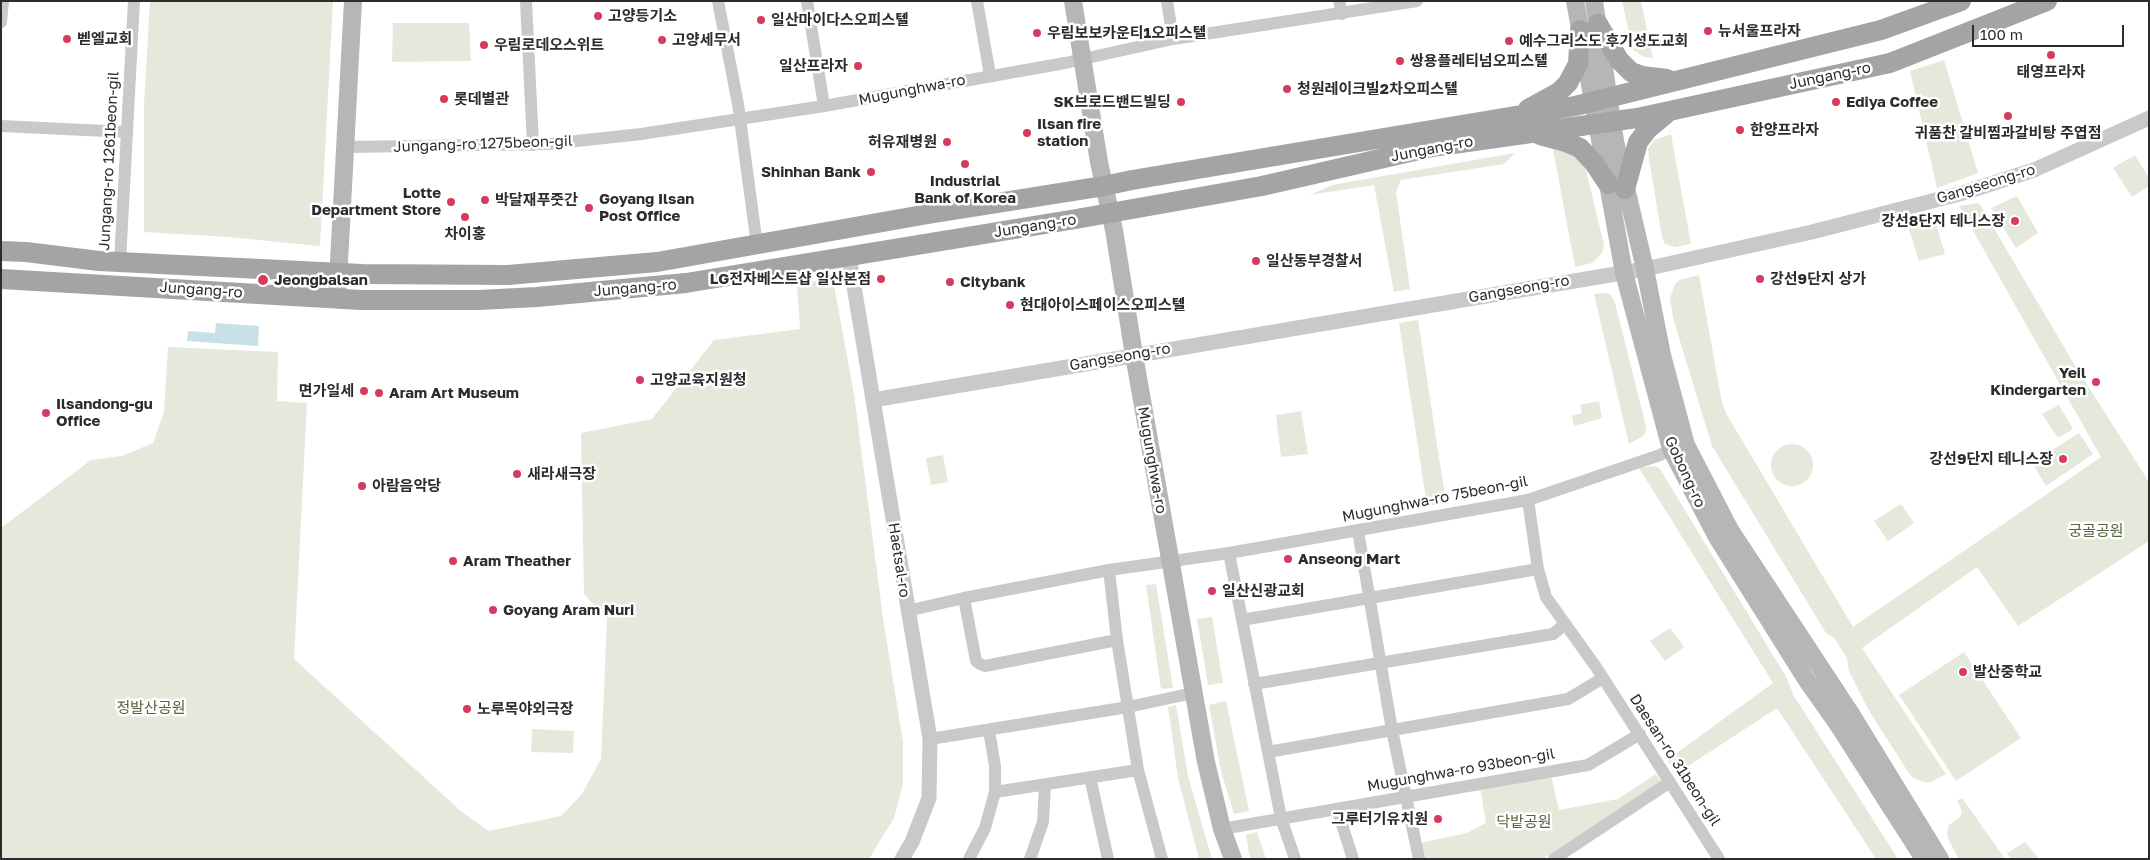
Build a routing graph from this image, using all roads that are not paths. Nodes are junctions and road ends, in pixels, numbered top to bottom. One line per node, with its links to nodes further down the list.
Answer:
1 (3, 1): 16 (street)
2 (134, 1): 30 (street, Jungang-ro 1261beon-gil)
3 (353, 1): 33 (main road)
4 (526, 1): 32 (street)
5 (718, 1): 27 (street)
6 (807, 1): 23 (street)
7 (977, 1): 20 (street)
8 (1073, 1): 19 (main road, Mugunghwa-ro)
9 (1167, 1): 18 (street)
10 (1417, 1): 15 (street, Mugunghwa-ro)
11 (1575, 1): 17 (main road, Gobong-ro)
12 (1594, 1): 17 (main road, Gobong-ro)
13 (1961, 1): 21 (main road, Jungang-ro)
14 (2047, 1): 24 (main road, Jungang-ro)
15 (1341, 8): 18 (street, Mugunghwa-ro)
16 (1, 22)
17 (1589, 27): 21 (main road); 22 (main road, Gobong-ro); 25 (main road)
18 (1173, 40): 19 (street, Mugunghwa-ro)
19 (1083, 59): 20 (street, Mugunghwa-ro); 34 (main road, Mugunghwa-ro)
20 (990, 75): 23 (street, Mugunghwa-ro)
21 (1676, 80): 22 (main road, Jungang-ro)
22 (1600, 100): 25 (main road, Jungang-ro); 28 (main road, Gobong-ro)
23 (824, 106): 27 (street, Mugunghwa-ro)
24 (1669, 111): 28 (main road, Jungang-ro); 35 (main road)
25 (1515, 116): 34 (main road, Jungang-ro)
26 (2149, 118): 41 (street, Gangseong-ro)
27 (740, 119): 32 (street, Jungang-ro 1275beon-gil); 37 (street)
28 (1604, 122): 31 (main road, Jungang-ro); 35 (main road, Gobong-ro)
29 (1, 126): 30 (street)
30 (127, 132): 40 (street, Jungang-ro 1261beon-gil)
31 (1531, 132): 35 (main road); 36 (main road, Jungang-ro)
32 (533, 145): 33 (street, Jungang-ro 1275beon-gil)
33 (345, 148): 43 (main road)
34 (1104, 186): 36 (main road, Mugunghwa-ro); 37 (main road, Jungang-ro)
35 (1616, 187): 41 (main road, Gobong-ro); 42 (main road, Gobong-ro)
36 (1110, 212): 39 (main road, Jungang-ro); 46 (main road, Mugunghwa-ro)
37 (757, 246): 43 (main road, Jungang-ro)
38 (1, 251): 40 (main road, Jungang-ro)
39 (849, 257): 45 (main road, Jungang-ro); 47 (street, Haetsal-ro)
40 (120, 262): 43 (main road, Jungang-ro)
41 (1645, 269): 42 (street, Gangseong-ro); 92 (main road, Gobong-ro)
42 (1624, 273): 46 (street, Gangseong-ro); 48 (main road, Gobong-ro)
43 (339, 274): 45 (main road)
44 (1, 279): 45 (main road, Jungang-ro)
45 (337, 299)
46 (1134, 355): 47 (street, Gangseong-ro); 52 (main road, Mugunghwa-ro)
47 (873, 400): 57 (street, Haetsal-ro)
48 (1670, 449): 49 (street, Mugunghwa-ro 75beon-gil); 91 (main road, Gobong-ro)
49 (1528, 500): 50 (street, Mugunghwa-ro 75beon-gil); 53 (street, Daesan-ro 31beon-gil)
50 (1358, 531): 51 (street, Mugunghwa-ro 75beon-gil); 56 (street)
51 (1229, 553): 52 (street, Mugunghwa-ro 75beon-gil); 58 (street)
52 (1170, 563): 54 (street, Mugunghwa-ro 75beon-gil); 64 (main road, Mugunghwa-ro)
53 (1538, 568): 56 (street); 59 (street, Daesan-ro 31beon-gil)
54 (1109, 570): 55 (street, Mugunghwa-ro 75beon-gil); 60 (street)
55 (964, 598): 57 (street, Mugunghwa-ro 75beon-gil); 60 (street)
56 (1369, 598): 58 (street); 61 (street)
57 (908, 611): 69 (street, Haetsal-ro)
58 (1242, 620): 63 (street)
59 (1564, 625): 61 (street); 62 (street, Daesan-ro 31beon-gil)
60 (1117, 640): 65 (street)
61 (1382, 664): 63 (street); 66 (street)
62 (1603, 678): 66 (street); 68 (street, Daesan-ro 31beon-gil)
63 (1254, 684): 70 (street)
64 (1193, 693): 65 (street); 79 (main road, Mugunghwa-ro)
65 (1128, 707): 67 (street); 71 (street)
66 (1392, 730): 70 (street); 76 (street)
67 (989, 731): 69 (street); 75 (street)
68 (1640, 734): 73 (street, Daesan-ro 31beon-gil); 76 (street, Mugunghwa-ro 93beon-gil)
69 (930, 739): 81 (street, Haetsal-ro)
70 (1268, 752): 78 (street)
71 (1138, 770): 72 (street); 84 (street)
72 (1090, 777): 74 (street); 83 (street)
73 (1670, 782): 89 (street); 90 (street, Daesan-ro 31beon-gil)
74 (1045, 785): 75 (street); 80 (street)
75 (995, 792): 82 (street)
76 (1406, 796): 77 (street, Mugunghwa-ro 93beon-gil); 88 (street)
77 (1338, 809): 78 (street, Mugunghwa-ro 93beon-gil); 87 (street)
78 (1281, 818): 79 (street, Mugunghwa-ro 93beon-gil); 86 (street)
79 (1222, 829): 85 (main road, Mugunghwa-ro)
80 (1031, 858)
81 (902, 859)
82 (969, 859)
83 (1108, 859)
84 (1162, 859)
85 (1233, 859)
86 (1296, 859)
87 (1353, 859)
88 (1419, 859)
89 (1554, 859)
90 (1719, 859)
91 (1924, 859)
92 (1940, 859)

